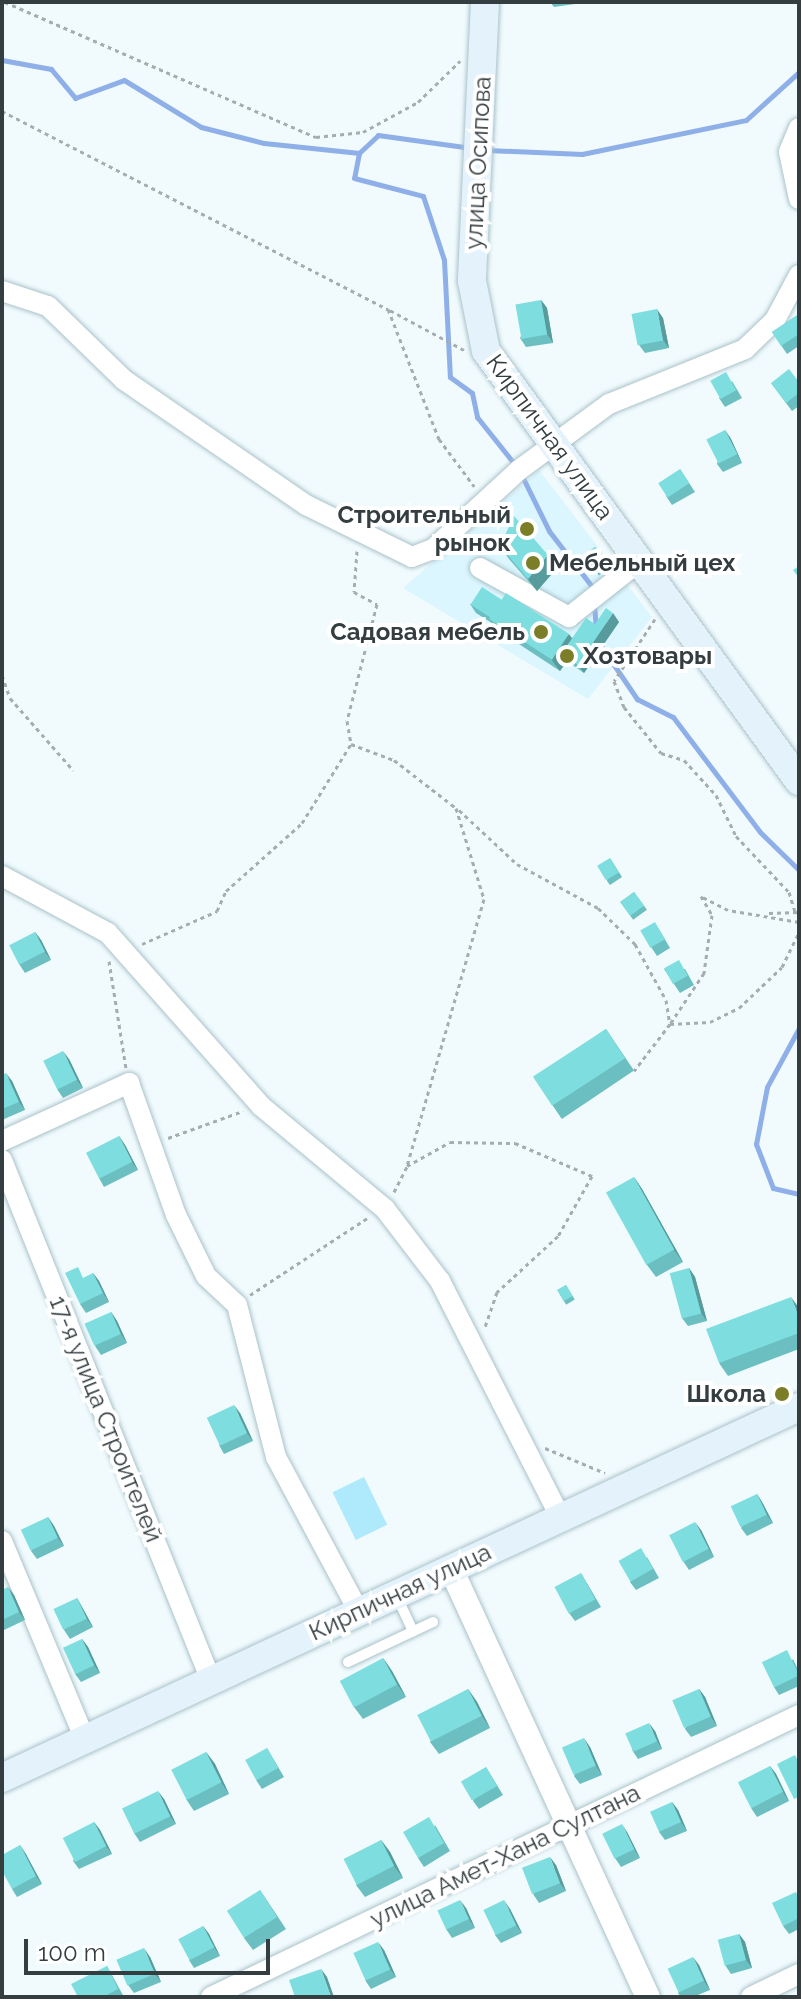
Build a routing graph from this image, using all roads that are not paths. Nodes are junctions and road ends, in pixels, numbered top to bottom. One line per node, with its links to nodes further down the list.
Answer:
1 (485, 2): 6 (main road, улица Осипова)
2 (799, 128): 3 (street)
3 (799, 199)
4 (799, 275): 7 (street)
5 (2, 291): 7 (street)
6 (476, 324): 7 (main road, Кирпичная улица)
7 (556, 444): 8 (main road, Кирпичная улица)
8 (640, 561): 9 (street); 10 (main road, Кирпичная улица)
9 (480, 568)
10 (799, 781)
11 (2, 876): 15 (street)
12 (2, 1141): 19 (street)
13 (2, 1160): 23 (street, 17-я улица Строителей)
14 (799, 1407): 15 (main road, Кирпичная улица)
15 (560, 1517): 17 (main road, Кирпичная улица)
16 (2, 1541): 25 (street)
17 (451, 1569): 18 (main road, Кирпичная улица); 27 (street)
18 (396, 1595): 19 (main road, Кирпичная улица); 21 (lane)
19 (359, 1612): 23 (main road, Кирпичная улица)
20 (433, 1622): 21 (lane)
21 (413, 1632): 22 (lane)
22 (348, 1662)
23 (210, 1678): 25 (main road, Кирпичная улица)
24 (799, 1715): 27 (street, улица Амет-Хана Султана)
25 (85, 1739): 26 (main road, Кирпичная улица)
26 (2, 1778)
27 (568, 1827): 29 (street, улица Амет-Хана Султана); 30 (street)
28 (799, 1974): 31 (street)
29 (211, 1997)
30 (648, 1997)
31 (751, 1997)

